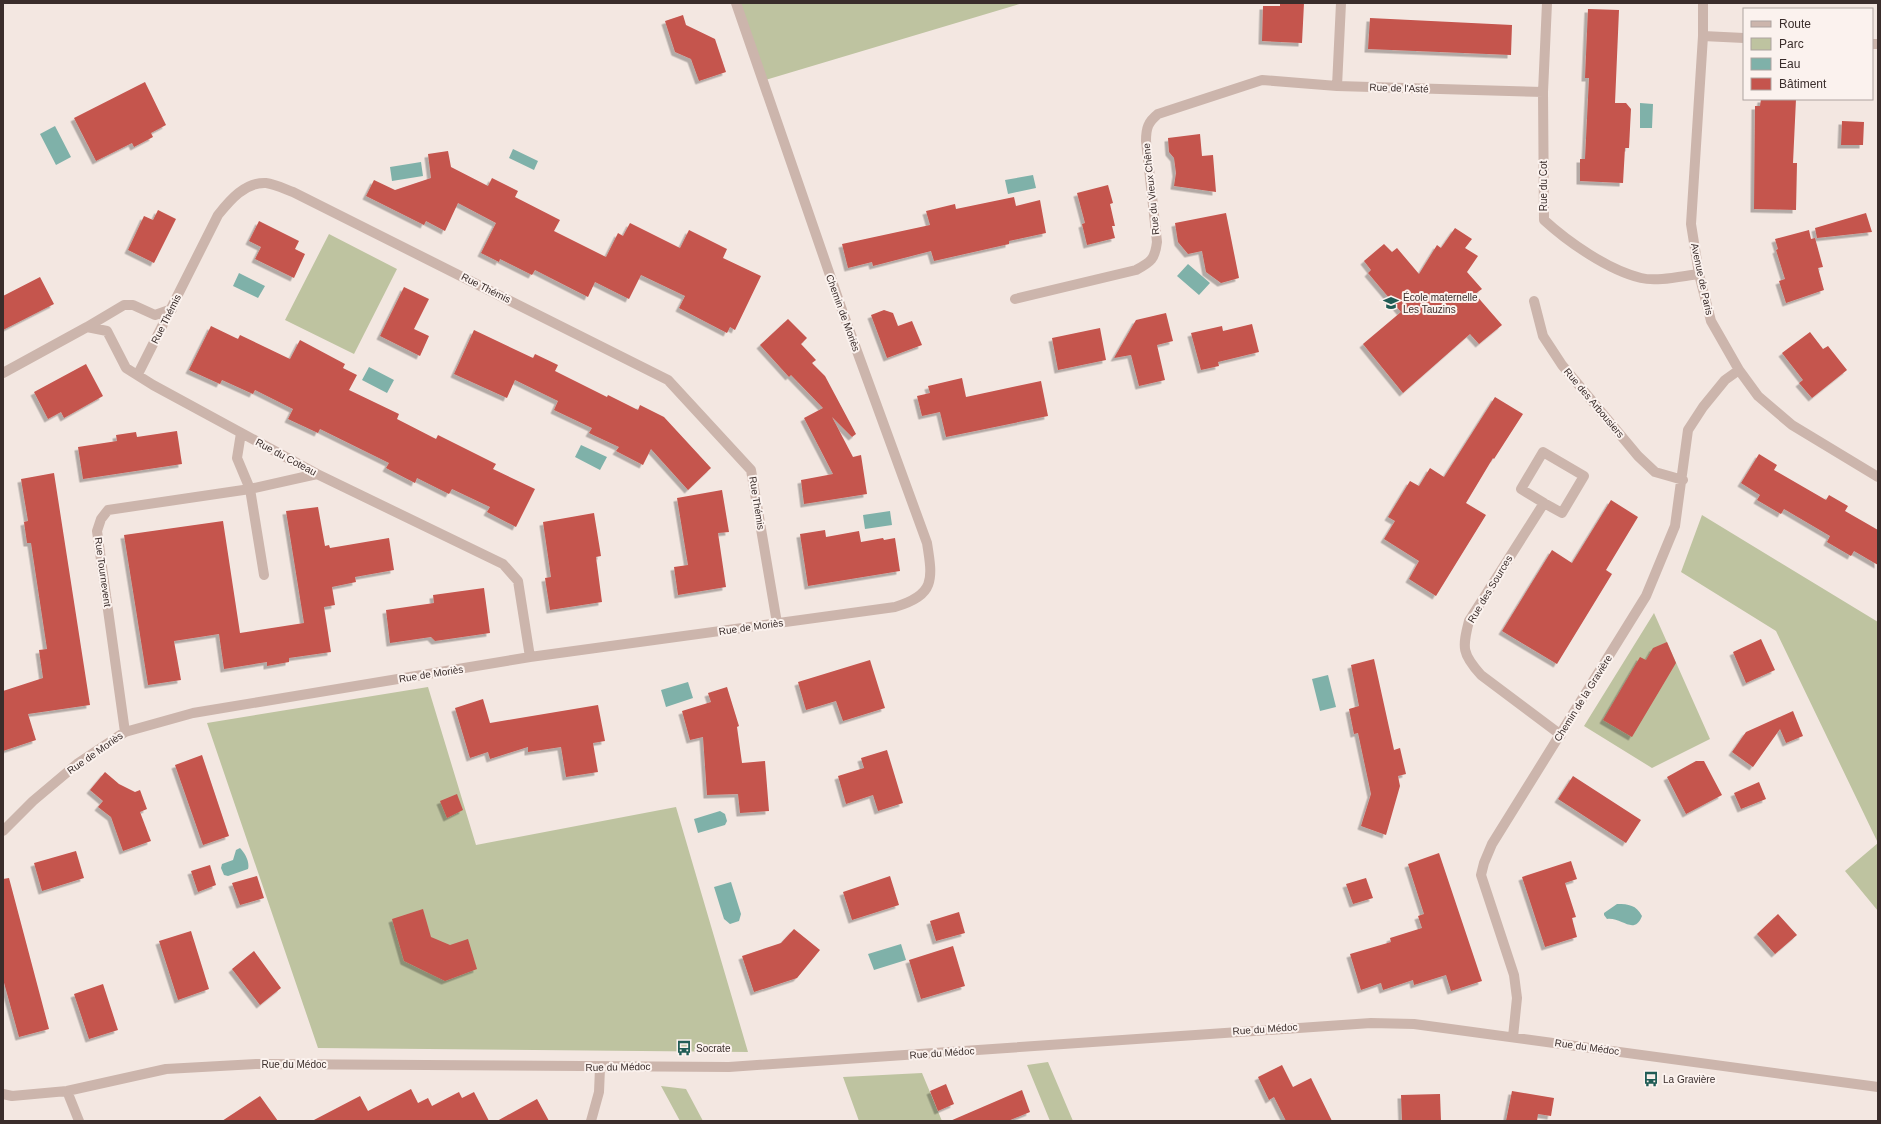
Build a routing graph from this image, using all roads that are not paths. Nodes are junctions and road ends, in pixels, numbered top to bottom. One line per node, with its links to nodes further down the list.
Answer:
1 (736, 3): 24 (street, Chemin de Moriès)
2 (1341, 3): 7 (street)
3 (1547, 3): 8 (street, Rue du Cot)
4 (1703, 3): 5 (street, Avenue de Paris)
5 (1703, 36): 6 (street); 9 (street, Avenue de Paris)
6 (1743, 38)
7 (1337, 86): 8 (street, Rue de l'Asté); 10 (street, Rue du Vieux Chêne)
8 (1543, 92): 9 (street, Rue du Cot)
9 (1699, 274): 14 (street, Avenue de Paris)
10 (1015, 299)
11 (1534, 301): 20 (street, Rue des Arbousiers)
12 (172, 309): 13 (street); 16 (street, Rue Thémis); 25 (street, Rue Thémis)
13 (87, 327): 15 (street); 16 (street, Rue du Coteau)
14 (1739, 370): 19 (street, Avenue de Paris); 20 (street, Chemin de la Gravière)
15 (3, 373)
16 (138, 374): 17 (street, Rue du Coteau)
17 (241, 433): 18 (street, Rue du Coteau); 21 (street)
18 (317, 474): 21 (street, Rue Tournevent); 26 (street, Rue du Coteau)
19 (1878, 477)
20 (1683, 480): 28 (street, Chemin de la Gravière)
21 (250, 489): 23 (street); 27 (street, Rue Tournevent)
22 (1544, 503): 22 (street); 28 (street, Rue des Sources)
23 (264, 575)
24 (895, 607): 25 (street, Rue de Moriès)
25 (777, 623): 26 (street, Rue de Moriès)
26 (530, 657): 27 (street, Rue de Moriès)
27 (125, 732): 29 (street, Rue de Moriès)
28 (1561, 735): 30 (street, Chemin de la Gravière)
29 (3, 831)
30 (1513, 1037): 31 (street, Rue du Médoc); 32 (street, Rue du Médoc)
31 (600, 1068): 33 (street, Rue du Médoc); 36 (street)
32 (1878, 1087)
33 (67, 1091): 34 (street, Rue du Médoc); 35 (street)
34 (3, 1094)
35 (79, 1121)
36 (591, 1121)

